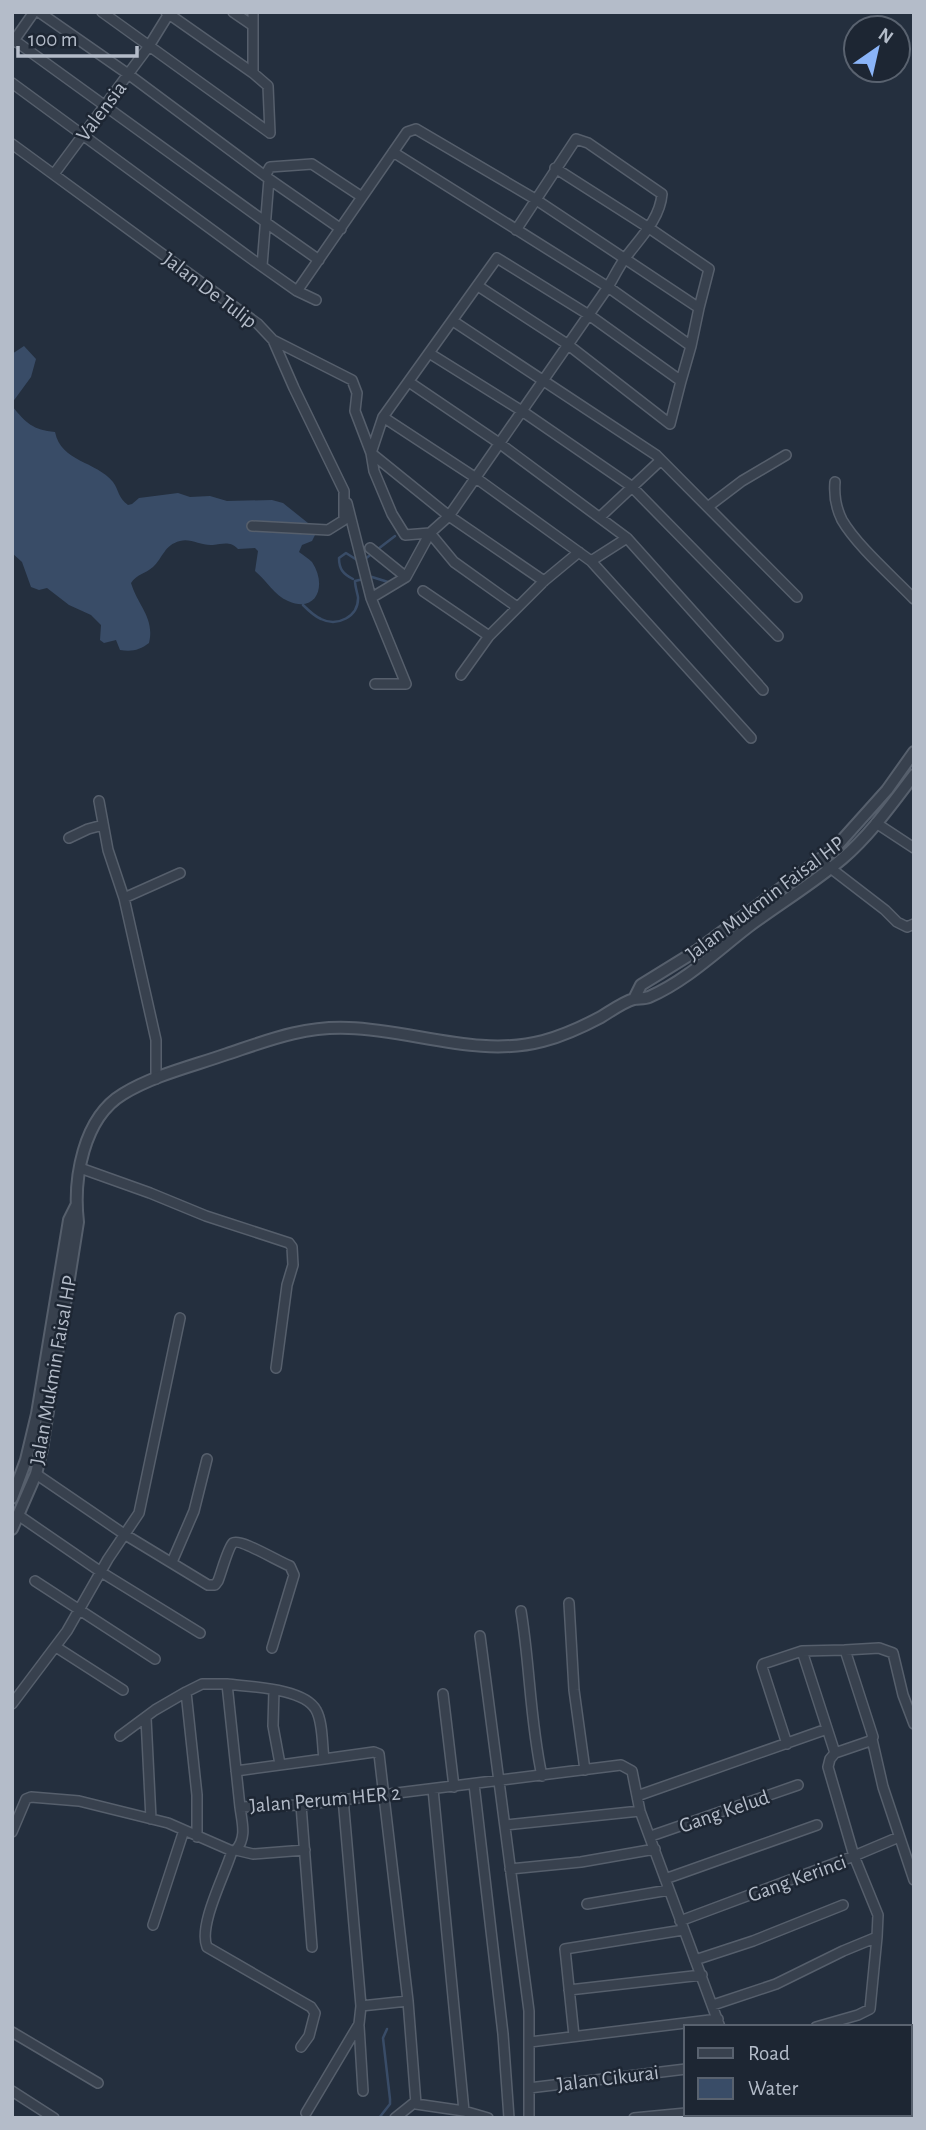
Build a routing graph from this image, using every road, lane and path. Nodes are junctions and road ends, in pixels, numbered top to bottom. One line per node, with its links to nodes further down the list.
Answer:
1 (37, 12): 7 (street); 10 (street)
2 (102, 12): 8 (street)
3 (233, 12): 6 (street)
4 (253, 12): 6 (street)
5 (169, 13): 8 (street, Valensia); 9 (street)
6 (252, 24): 9 (street)
7 (13, 41): 12 (street)
8 (149, 46): 9 (street); 10 (street, Valensia)
9 (253, 73)
10 (128, 74): 12 (street, Valensia); 18 (street)
11 (12, 83): 13 (street)
12 (105, 105): 13 (street, Valensia); 21 (street)
13 (81, 136): 17 (street, Valensia); 27 (street)
14 (12, 144): 17 (street, Jalan De Tulip)
15 (393, 152): 19 (street); 20 (street); 24 (street)
16 (555, 169): 20 (street); 22 (street); 22 (street)
17 (54, 174): 35 (street, Jalan De Tulip)
18 (267, 178): 19 (street); 21 (street); 23 (street)
19 (362, 197): 23 (street)
20 (535, 199): 24 (street); 25 (street)
21 (265, 221): 26 (street); 27 (street)
22 (649, 228): 25 (street); 32 (street)
23 (341, 229): 26 (street)
24 (516, 230): 29 (street)
25 (625, 258): 29 (street); 32 (street)
26 (319, 260): 30 (street)
27 (262, 266): 30 (street)
28 (478, 286): 33 (street); 34 (street); 36 (street)
29 (608, 287): 33 (street); 37 (street)
30 (298, 290): 31 (street)
31 (316, 300)
32 (699, 308): 37 (street)
33 (589, 315): 36 (street); 40 (street)
34 (453, 321): 38 (street); 39 (street)
35 (273, 340): 45 (street); 51 (street, Jalan De Tulip)
36 (567, 344): 39 (street); 40 (street)
37 (691, 346): 40 (street)
38 (429, 353): 41 (street); 42 (street)
39 (544, 380): 42 (street); 47 (street)
40 (681, 381)
41 (409, 382): 43 (street); 44 (street)
42 (522, 411): 44 (street); 50 (street)
43 (383, 417): 45 (street); 48 (street)
44 (499, 443): 48 (street); 54 (street)
45 (372, 453): 53 (street); 56 (street)
46 (786, 455): 52 (street)
47 (661, 460): 50 (street); 52 (street)
48 (476, 478): 53 (street); 59 (street)
49 (835, 482): 66 (street)
50 (631, 486): 54 (street); 69 (street)
51 (344, 491): 55 (street); 64 (street, Jalan De Tulip)
52 (709, 506): 65 (street)
53 (449, 516): 56 (street); 62 (street)
54 (600, 517): 57 (street)
55 (252, 526)
56 (430, 533): 61 (street); 67 (street)
57 (627, 538): 60 (street); 72 (street)
58 (370, 548): 61 (street)
59 (579, 552): 60 (street); 62 (street)
60 (591, 561): 73 (street)
61 (406, 577): 64 (street)
62 (544, 581): 67 (street)
63 (423, 591): 68 (street)
64 (371, 594): 71 (street, Jalan De Tulip)
65 (797, 597)
66 (914, 599)
67 (517, 607): 68 (street)
68 (489, 636): 70 (street)
69 (778, 636)
70 (461, 675)
71 (375, 684)
72 (764, 690)
73 (751, 738)
74 (914, 752): 81 (street, Jalan Mukmin Faisal HP)
75 (914, 775): 77 (street, Jalan Mukmin Faisal HP)
76 (99, 801): 78 (street)
77 (876, 823): 80 (street); 82 (street, Jalan Mukmin Faisal HP)
78 (103, 825): 79 (street); 84 (street)
79 (69, 838)
80 (914, 848)
81 (820, 860): 82 (street); 86 (street, Jalan Mukmin Faisal HP)
82 (829, 869): 85 (street); 86 (street, Jalan Mukmin Faisal HP)
83 (180, 873): 84 (street)
84 (124, 898): 87 (street)
85 (914, 924)
86 (634, 999): 87 (street, Jalan Mukmin Faisal HP)
87 (156, 1079): 88 (street, Jalan Mukmin Faisal HP)
88 (80, 1168): 89 (street, Jalan Mukmin Faisal HP); 91 (street)
89 (76, 1206): 93 (street, Jalan Mukmin Faisal HP); 94 (street, Jalan Mukmin Faisal HP)
90 (180, 1318): 97 (street)
91 (276, 1368)
92 (207, 1459): 98 (street)
93 (36, 1474): 95 (street, Jalan Mukmin Faisal HP); 97 (street)
94 (12, 1498)
95 (18, 1515): 96 (street, Jalan Mukmin Faisal HP); 99 (street)
96 (12, 1528)
97 (124, 1534): 98 (street); 99 (street)
98 (172, 1562): 107 (street)
99 (101, 1572): 102 (street); 104 (street)
100 (35, 1581): 102 (street)
101 (569, 1603): 126 (street)
102 (79, 1609): 106 (street); 110 (street)
103 (521, 1611): 128 (street)
104 (200, 1633)
105 (480, 1636): 129 (street)
106 (56, 1647): 112 (street); 116 (street)
107 (272, 1648)
108 (845, 1650): 109 (street); 118 (street); 121 (street)
109 (803, 1651): 119 (street); 122 (street)
110 (155, 1660)
111 (227, 1684): 113 (street); 114 (street); 127 (street)
112 (123, 1690)
113 (274, 1690): 124 (street); 125 (street)
114 (186, 1692): 117 (street); 146 (street)
115 (443, 1694): 132 (street)
116 (12, 1704)
117 (146, 1718): 120 (street); 140 (street)
118 (914, 1724)
119 (827, 1729): 122 (street); 123 (street)
120 (120, 1736)
121 (872, 1739): 123 (street); 147 (street)
122 (787, 1744): 135 (street)
123 (835, 1754): 151 (street)
124 (324, 1759): 125 (street); 134 (street)
125 (280, 1764): 127 (street)
126 (585, 1770): 128 (street, Jalan Perum HER 2); 135 (street, Jalan Perum HER 2)
127 (236, 1771): 138 (street)
128 (542, 1776): 129 (street, Jalan Perum HER 2)
129 (500, 1781): 130 (street, Jalan Perum HER 2); 141 (street)
130 (474, 1784): 132 (street, Jalan Perum HER 2); 191 (street)
131 (798, 1785): 145 (street, Gang Kelud)
132 (454, 1787): 133 (street, Jalan Perum HER 2)
133 (433, 1789): 134 (street, Jalan Perum HER 2); 183 (street)
134 (385, 1794): 136 (street, Jalan Perum HER 2); 165 (street)
135 (637, 1796): 139 (street)
136 (343, 1798): 137 (street, Jalan Perum HER 2); 167 (street)
137 (300, 1805): 138 (street, Jalan Perum HER 2); 150 (street)
138 (240, 1807): 149 (street, Jalan Perum HER 2)
139 (640, 1811): 141 (street); 145 (street)
140 (151, 1819): 143 (street); 144 (street)
141 (506, 1825): 152 (street)
142 (817, 1825): 153 (street)
143 (184, 1830): 146 (street); 158 (street)
144 (12, 1832)
145 (651, 1836): 148 (street)
146 (197, 1837): 149 (street)
147 (900, 1837): 151 (street); 154 (street)
148 (655, 1849): 152 (street); 153 (street)
149 (234, 1850): 150 (street); 176 (street, Jalan Perum HER 2)
150 (305, 1850): 161 (street)
151 (855, 1856): 159 (street, Gang Kerinci); 160 (street, Gang Kerinci)
152 (510, 1869): 175 (street)
153 (665, 1879): 155 (street)
154 (914, 1880)
155 (669, 1890): 156 (street); 159 (street)
156 (587, 1904)
157 (843, 1905): 162 (street)
158 (153, 1925)
159 (681, 1925): 162 (street); 164 (street, Gang Kerinci)
160 (877, 1937): 166 (street); 171 (street)
161 (312, 1947)
162 (695, 1960): 163 (street)
163 (702, 1975): 164 (street); 166 (street)
164 (569, 1990): 174 (street)
165 (408, 2001): 167 (street); 182 (street)
166 (713, 2005): 168 (street)
167 (361, 2007): 169 (street)
168 (719, 2023): 170 (street)
169 (359, 2024): 181 (street); 184 (street)
170 (697, 2025)
171 (822, 2025)
172 (684, 2026): 174 (street)
173 (12, 2032): 178 (street)
174 (573, 2036): 175 (street)
175 (530, 2042): 179 (street)
176 (301, 2047)
177 (684, 2069): 179 (street, Jalan Cikurai)
178 (98, 2083)
179 (529, 2088): 192 (street)
180 (12, 2091): 188 (street)
181 (363, 2091)
182 (415, 2102): 185 (street); 189 (street)
183 (464, 2111): 185 (street); 187 (street)
184 (306, 2113)
185 (436, 2113)
186 (684, 2113): 193 (street)
187 (477, 2116): 190 (street)
188 (54, 2118)
189 (395, 2118)
190 (488, 2118)
191 (509, 2118)
192 (529, 2118)
193 (634, 2118)

